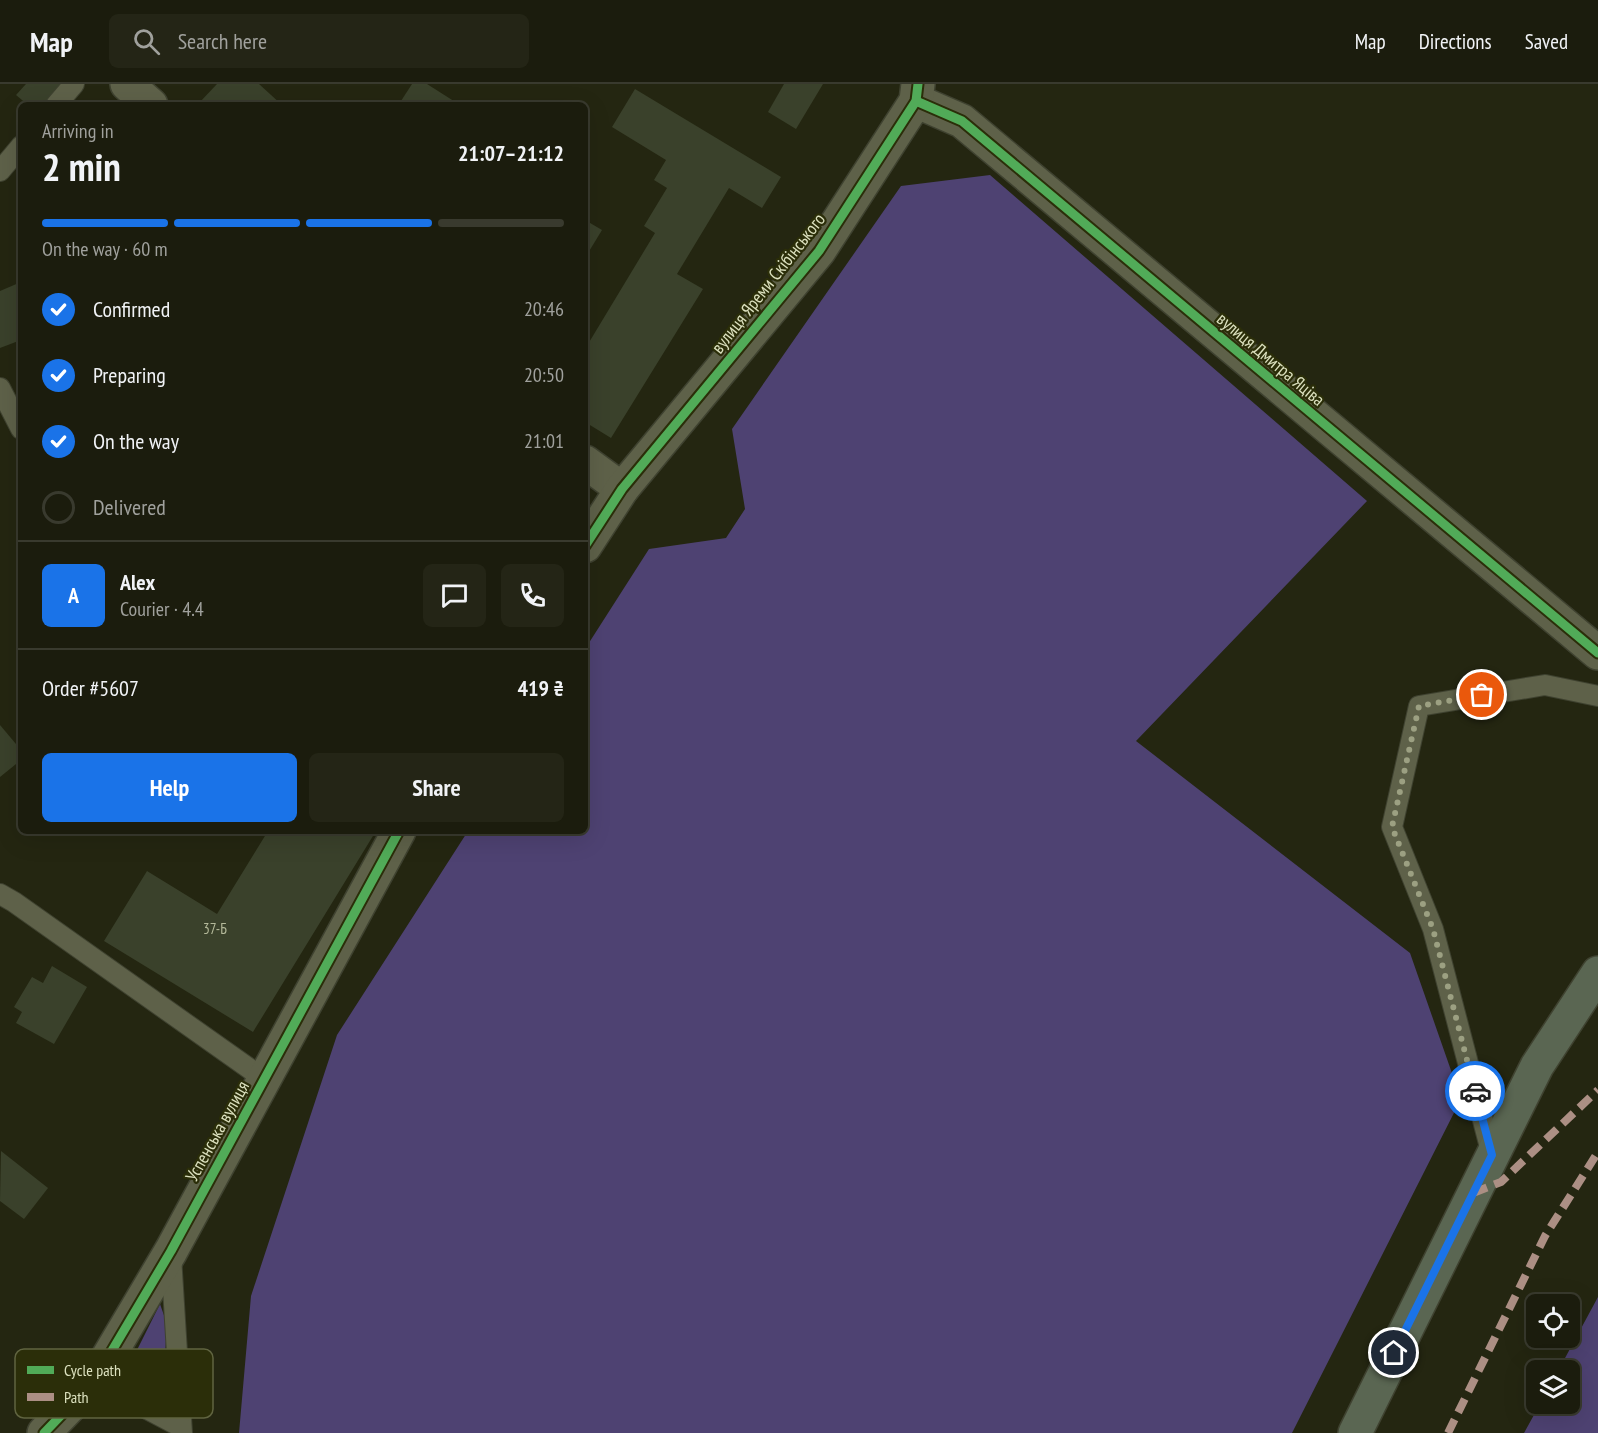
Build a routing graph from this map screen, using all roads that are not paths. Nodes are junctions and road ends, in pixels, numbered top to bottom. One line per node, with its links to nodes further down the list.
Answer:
1 (74, 84): 4 (lane)
2 (127, 84): 5 (street)
3 (917, 93): 11 (street, вулиця Яреми Скібінського); 13 (street, вулиця Дмитра Яціва)
4 (59, 102)
5 (148, 102)
6 (18, 150): 7 (lane)
7 (0, 171)
8 (0, 388): 9 (lane)
9 (18, 423)
10 (588, 464): 11 (street)
11 (622, 489): 12 (street)
12 (588, 541)
13 (1598, 653)
14 (1598, 696): 19 (lane)
15 (397, 834): 18 (street, Успенська вулиця)
16 (0, 894): 18 (lane)
17 (1598, 974): 19 (highway)
18 (264, 1079): 20 (street, Успенська вулиця)
19 (1492, 1155): 27 (highway)
20 (171, 1251): 21 (street, Успенська вулиця); 22 (lane)
21 (113, 1349)
22 (176, 1349)
23 (58, 1418): 26 (street, Успенська вулиця)
24 (160, 1418): 25 (lane)
25 (181, 1430)
26 (44, 1433)
27 (1355, 1433)

